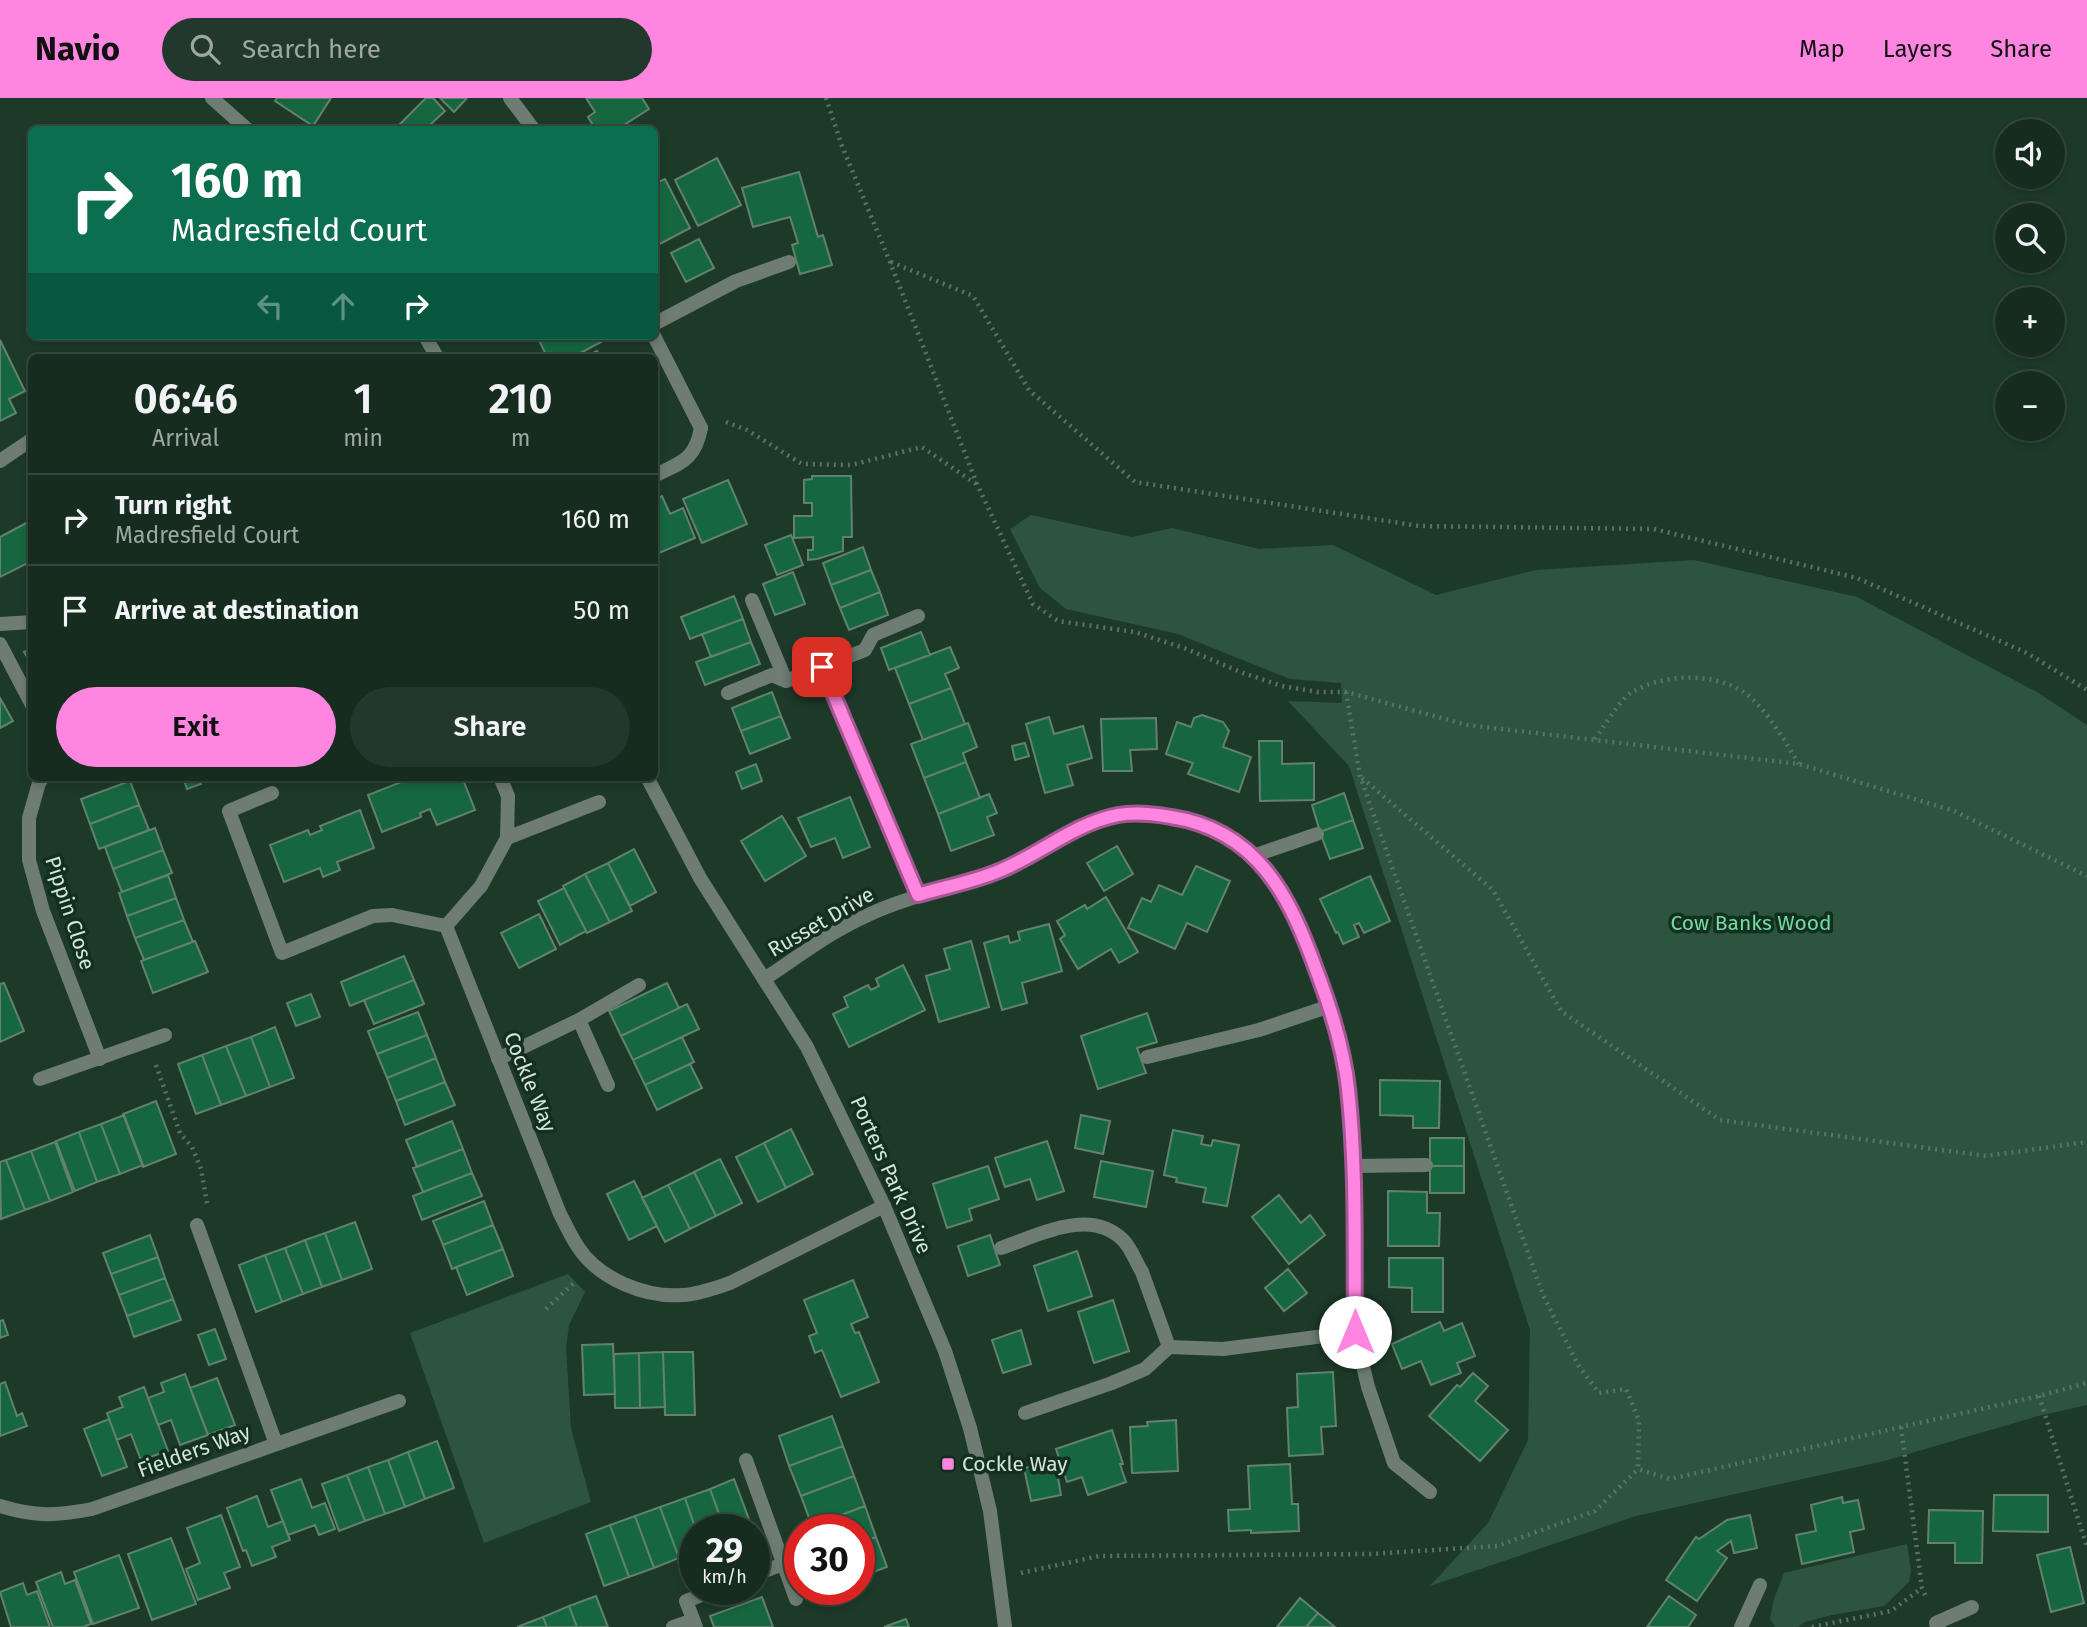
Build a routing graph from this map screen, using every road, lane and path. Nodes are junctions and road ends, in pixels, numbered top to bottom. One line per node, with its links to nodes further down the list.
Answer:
1 (212, 98): 4 (street)
2 (510, 98): 5 (street)
3 (826, 98): 7 (path)
4 (244, 126)
5 (531, 126)
6 (789, 262): 8 (street)
7 (890, 262): 14 (path); 22 (path)
8 (658, 322)
9 (656, 340): 10 (street)
10 (701, 428): 13 (street); 14 (path)
11 (28, 442): 12 (street)
12 (0, 461)
13 (658, 474)
14 (977, 484): 23 (path)
15 (752, 600): 21 (street)
16 (918, 616): 20 (street)
17 (28, 622): 18 (street)
18 (0, 624)
19 (0, 644): 25 (street)
20 (822, 667): 21 (street); 38 (street)
21 (786, 681): 24 (street)
22 (2087, 691)
23 (1346, 692): 26 (path); 28 (path)
24 (728, 693)
25 (28, 697)
26 (1594, 739): 27 (path); 27 (path)
27 (1799, 764): 37 (path)
28 (1360, 776): 51 (path); 68 (path)
29 (40, 781): 47 (street, Pippin Close)
30 (502, 781): 35 (street)
31 (649, 781): 40 (street, Porters Park Drive)
32 (272, 793): 39 (street)
33 (599, 802): 35 (street)
34 (1317, 834): 36 (street)
35 (507, 838): 39 (street)
36 (1254, 856): 38 (street, Russet Drive); 42 (street, Russet Drive)
37 (2087, 876)
38 (918, 895): 40 (street, Russet Drive)
39 (446, 926): 48 (street, Cockle Way)
40 (764, 979): 54 (street, Porters Park Drive)
41 (639, 985): 43 (street)
42 (1330, 1006): 46 (street); 53 (street, Russet Drive)
43 (579, 1020): 48 (street); 50 (street)
44 (165, 1035): 45 (street)
45 (147, 1042): 47 (street); 55 (path)
46 (1147, 1057)
47 (100, 1059): 49 (street)
48 (498, 1059): 57 (street, Cockle Way)
49 (40, 1079)
50 (608, 1085)
51 (2087, 1142)
52 (1426, 1165): 53 (street)
53 (1354, 1166): 59 (street, Russet Drive)
54 (884, 1206): 57 (street, Cockle Way); 74 (street, Porters Park Drive)
55 (197, 1224): 66 (street)
56 (1001, 1248): 60 (street)
57 (595, 1264): 58 (path)
58 (546, 1309)
59 (1355, 1332): 60 (street); 69 (street, Russet Drive)
60 (1169, 1347): 64 (street)
61 (2087, 1383): 62 (path)
62 (2039, 1396): 65 (path); 71 (path)
63 (399, 1401): 66 (street, Fielders Way)
64 (1025, 1413)
65 (1901, 1427): 68 (path); 76 (path)
66 (276, 1444): 70 (street, Fielders Way)
67 (746, 1460): 72 (street)
68 (1638, 1469): 74 (path)
69 (1430, 1492)
70 (0, 1506)
71 (2087, 1547)
72 (783, 1564): 73 (street)
73 (770, 1569)
74 (1000, 1577): 82 (street, Porters Park Drive)
75 (1760, 1585): 83 (street)
76 (1922, 1588): 80 (path); 84 (path)
77 (687, 1605): 79 (street)
78 (1972, 1607): 80 (street)
79 (694, 1623): 81 (street)
80 (1936, 1625)
81 (673, 1627)
82 (1005, 1627)
83 (1741, 1627)
84 (1812, 1627)

